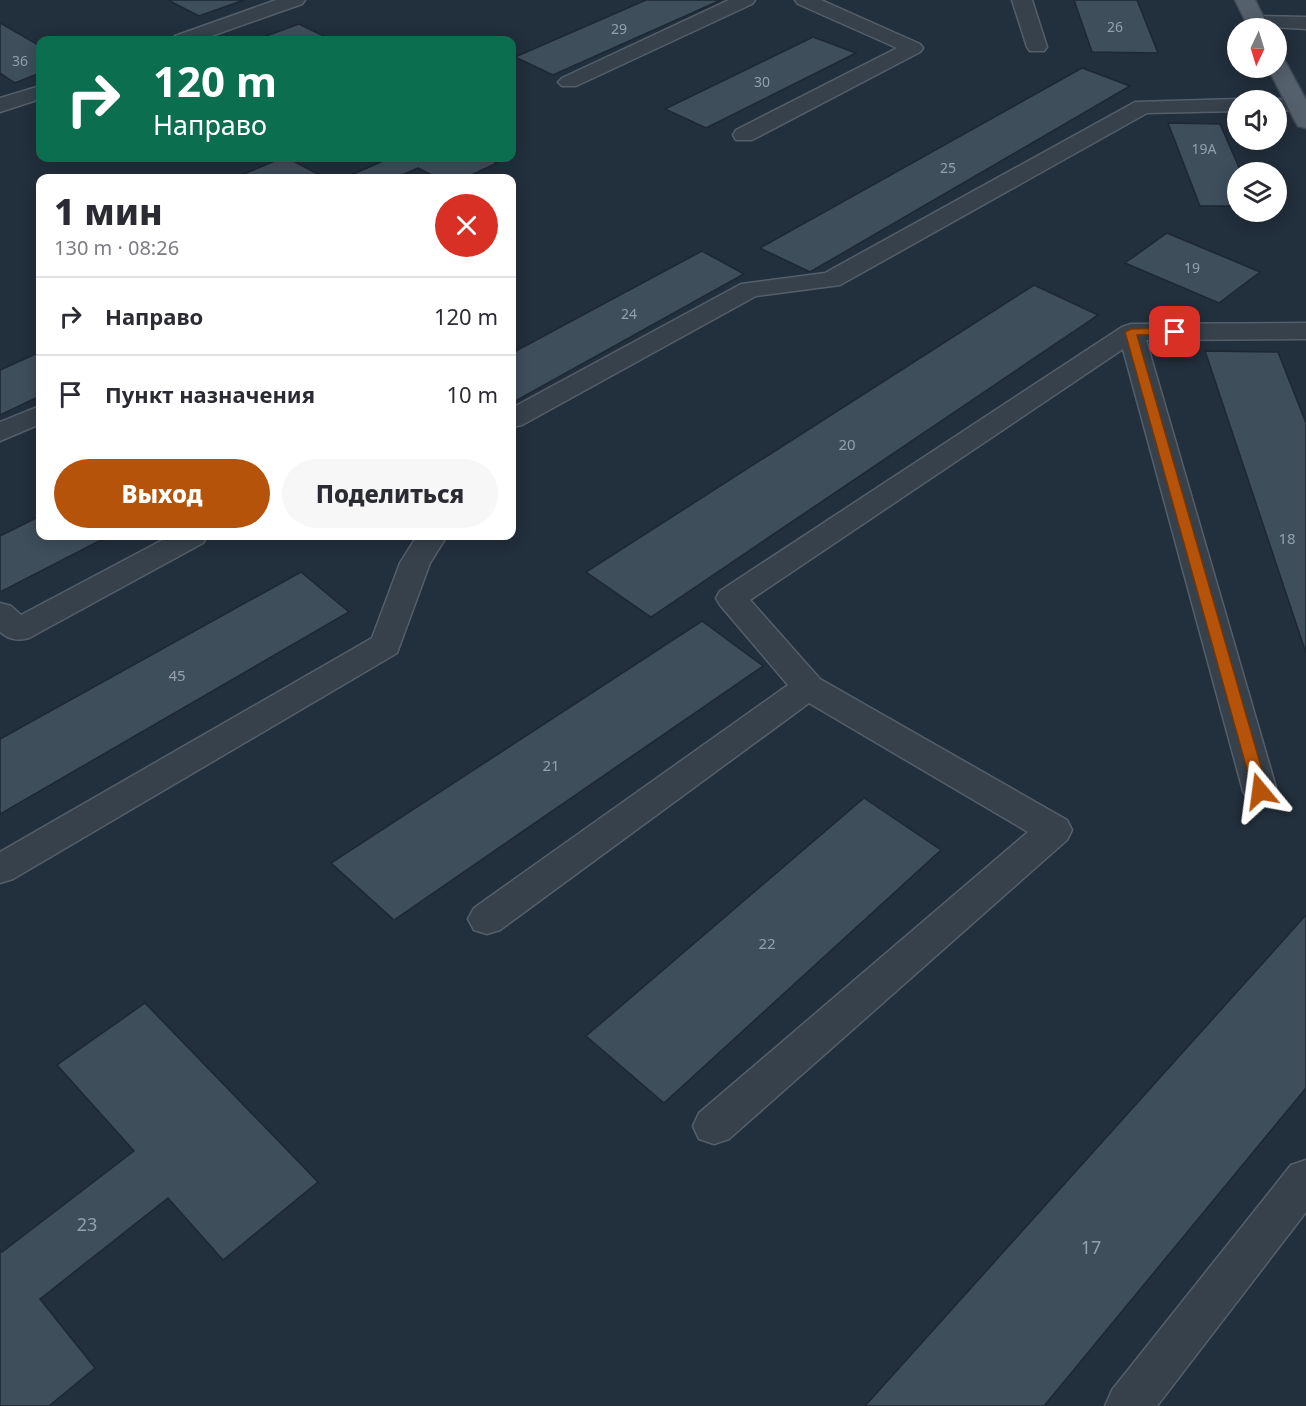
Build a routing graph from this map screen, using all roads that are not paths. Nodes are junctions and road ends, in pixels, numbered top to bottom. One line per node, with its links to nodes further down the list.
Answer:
1 (295, 0): 9 (street)
2 (745, 0): 12 (street)
3 (805, 0): 17 (street)
4 (1022, 0): 10 (street)
5 (1245, 0): 6 (main road)
6 (1254, 18)
7 (1306, 23): 8 (street)
8 (1287, 24)
9 (193, 36)
10 (1036, 47)
11 (1281, 78): 16 (main road)
12 (569, 82)
13 (36, 94): 14 (street)
14 (0, 104)
15 (1227, 105): 21 (street)
16 (1293, 110)
17 (744, 135)
18 (1306, 331): 19 (street)
19 (1131, 332): 26 (street); 27 (street)
20 (36, 416): 22 (street)
21 (516, 417)
22 (0, 433)
23 (185, 540): 25 (street)
24 (429, 540): 28 (street)
25 (0, 614)
26 (808, 687): 29 (street); 30 (street)
27 (1260, 791)
28 (0, 869)
29 (487, 919)
30 (714, 1126)
31 (1306, 1179): 32 (street)
32 (1128, 1406)

